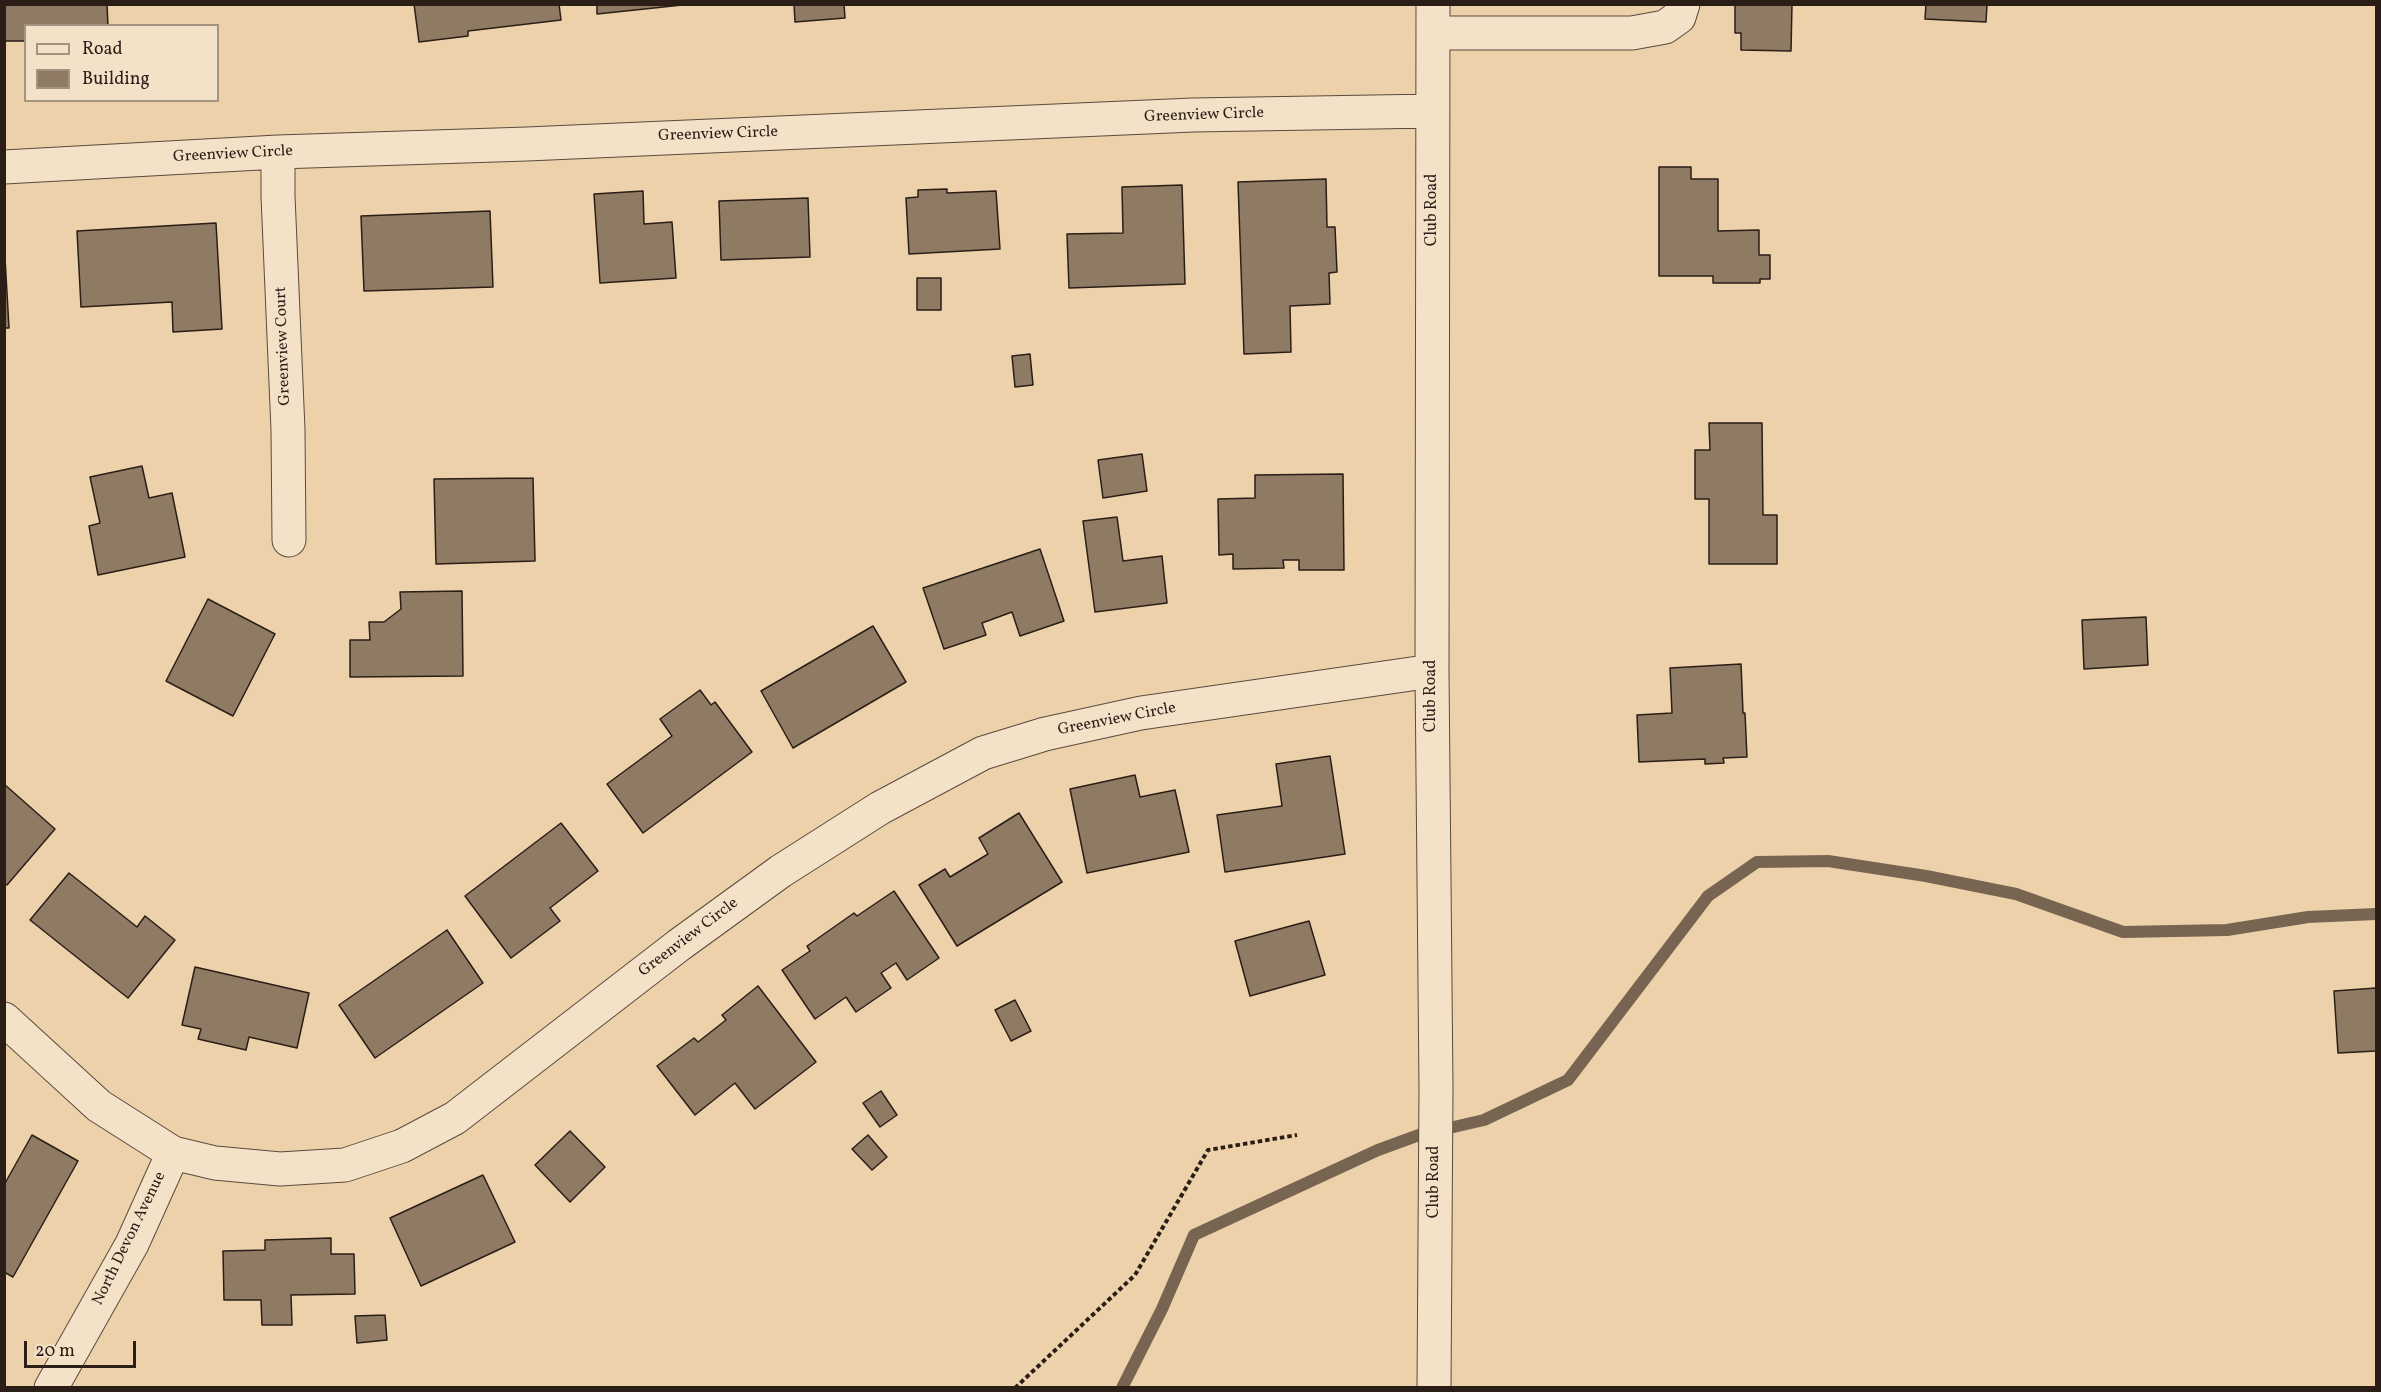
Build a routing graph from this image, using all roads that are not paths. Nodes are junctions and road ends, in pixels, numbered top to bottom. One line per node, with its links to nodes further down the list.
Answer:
1 (1683, 4): 2 (street)
2 (1433, 19): 3 (street, Club Road)
3 (1433, 111): 4 (street, Greenview Circle); 7 (street, Club Road)
4 (278, 152): 5 (street, Greenview Circle); 6 (street, Greenview Court)
5 (4, 167)
6 (290, 540)
7 (1432, 671): 9 (street, Greenview Circle); 11 (street, Club Road)
8 (4, 1019): 9 (street, Greenview Circle)
9 (173, 1153): 10 (street, North Devon Avenue)
10 (51, 1388)
11 (1434, 1388)

